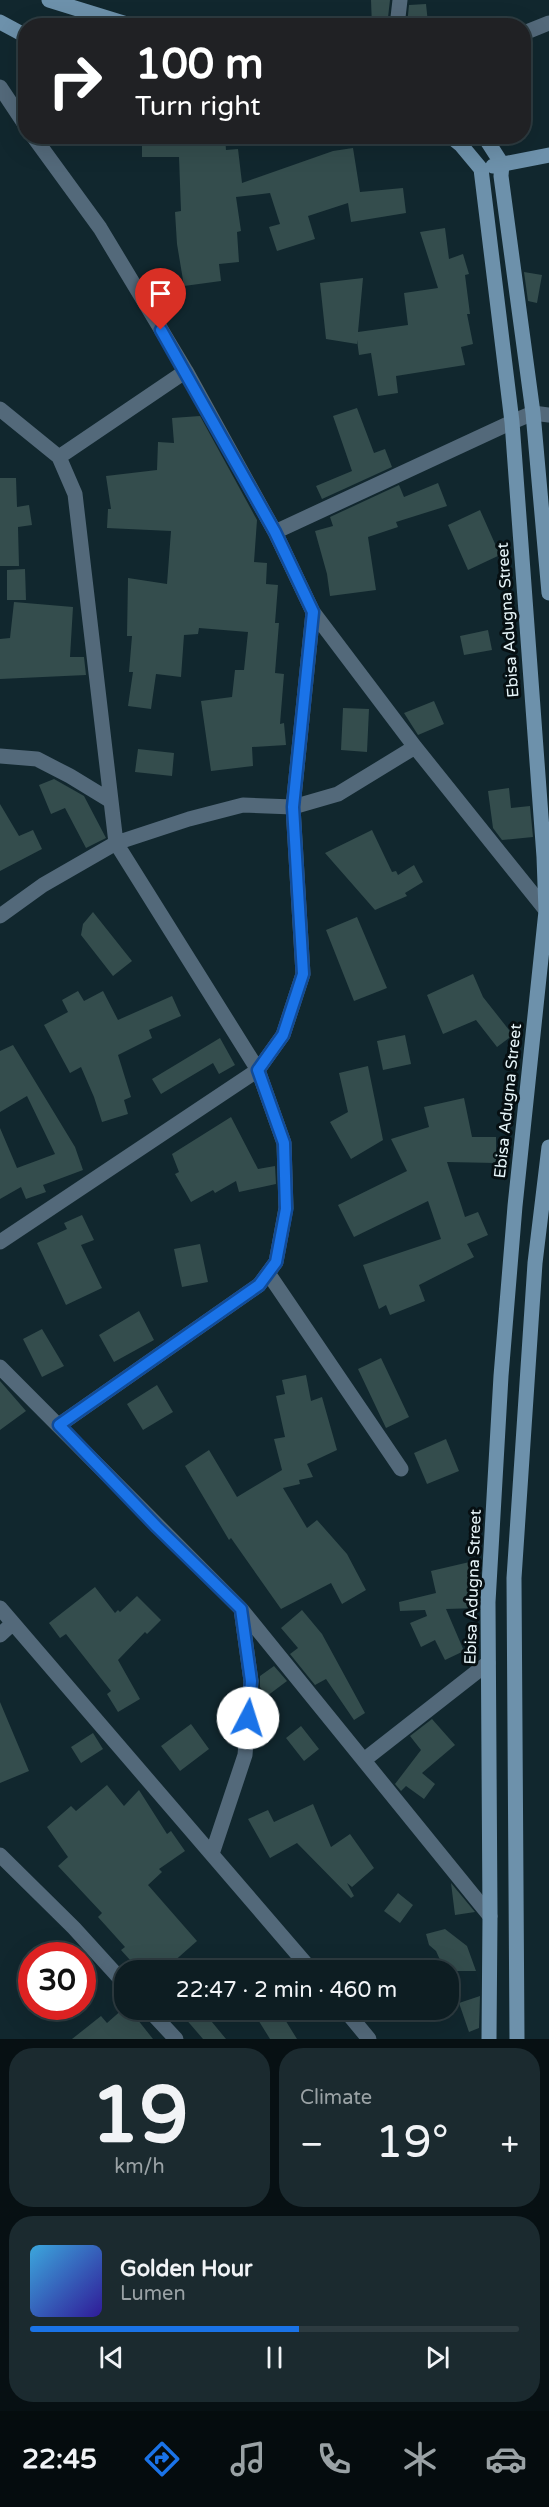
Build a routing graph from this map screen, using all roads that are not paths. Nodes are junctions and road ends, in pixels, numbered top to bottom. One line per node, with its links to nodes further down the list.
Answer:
1 (68, 0): 3 (street)
2 (400, 0): 5 (street)
3 (51, 1): 4 (main road)
4 (107, 18)
5 (398, 18)
6 (0, 22): 9 (main road)
7 (549, 23): 8 (street)
8 (531, 30)
9 (18, 32)
10 (0, 87): 11 (street)
11 (18, 114)
12 (39, 144): 18 (street)
13 (459, 144): 17 (main road)
14 (489, 144): 16 (main road)
15 (549, 155): 16 (main road)
16 (502, 164): 17 (main road); 20 (main road)
17 (481, 169): 22 (main road, Ebisa Adugna Street)
18 (186, 371): 23 (street); 26 (street)
19 (0, 409): 23 (street)
20 (533, 413): 21 (street); 22 (street); 24 (main road)
21 (549, 415)
22 (512, 422): 26 (street); 34 (main road, Ebisa Adugna Street)
23 (59, 457): 31 (street)
24 (541, 502): 25 (main road); 27 (main road)
25 (549, 516)
26 (275, 532): 28 (street)
27 (549, 593)
28 (313, 612): 29 (street); 32 (street)
29 (415, 747): 32 (street); 34 (street)
30 (0, 756): 31 (street)
31 (111, 801): 33 (street)
32 (293, 807): 33 (street); 36 (street)
33 (116, 843): 35 (street); 36 (street)
34 (548, 912): 47 (main road, Ebisa Adugna Street)
35 (0, 916)
36 (258, 1070): 38 (street); 39 (street)
37 (549, 1147): 59 (main road)
38 (0, 1242)
39 (268, 1273): 41 (street); 42 (street)
40 (0, 1367): 41 (street)
41 (59, 1425): 44 (street)
42 (401, 1469)
43 (0, 1608): 45 (street)
44 (241, 1609): 48 (street); 49 (street)
45 (13, 1623): 46 (street); 49 (street)
46 (0, 1635)
47 (488, 1663): 48 (street); 51 (main road, Ebisa Adugna Street)
48 (364, 1760): 51 (street)
49 (212, 1854): 52 (street)
50 (0, 1855): 53 (street)
51 (490, 1916): 58 (main road, Ebisa Adugna Street)
52 (303, 1960)
53 (114, 1972)
54 (158, 2020): 56 (street)
55 (353, 2020): 57 (street)
56 (176, 2039)
57 (369, 2039)
58 (489, 2039)
59 (517, 2039)

